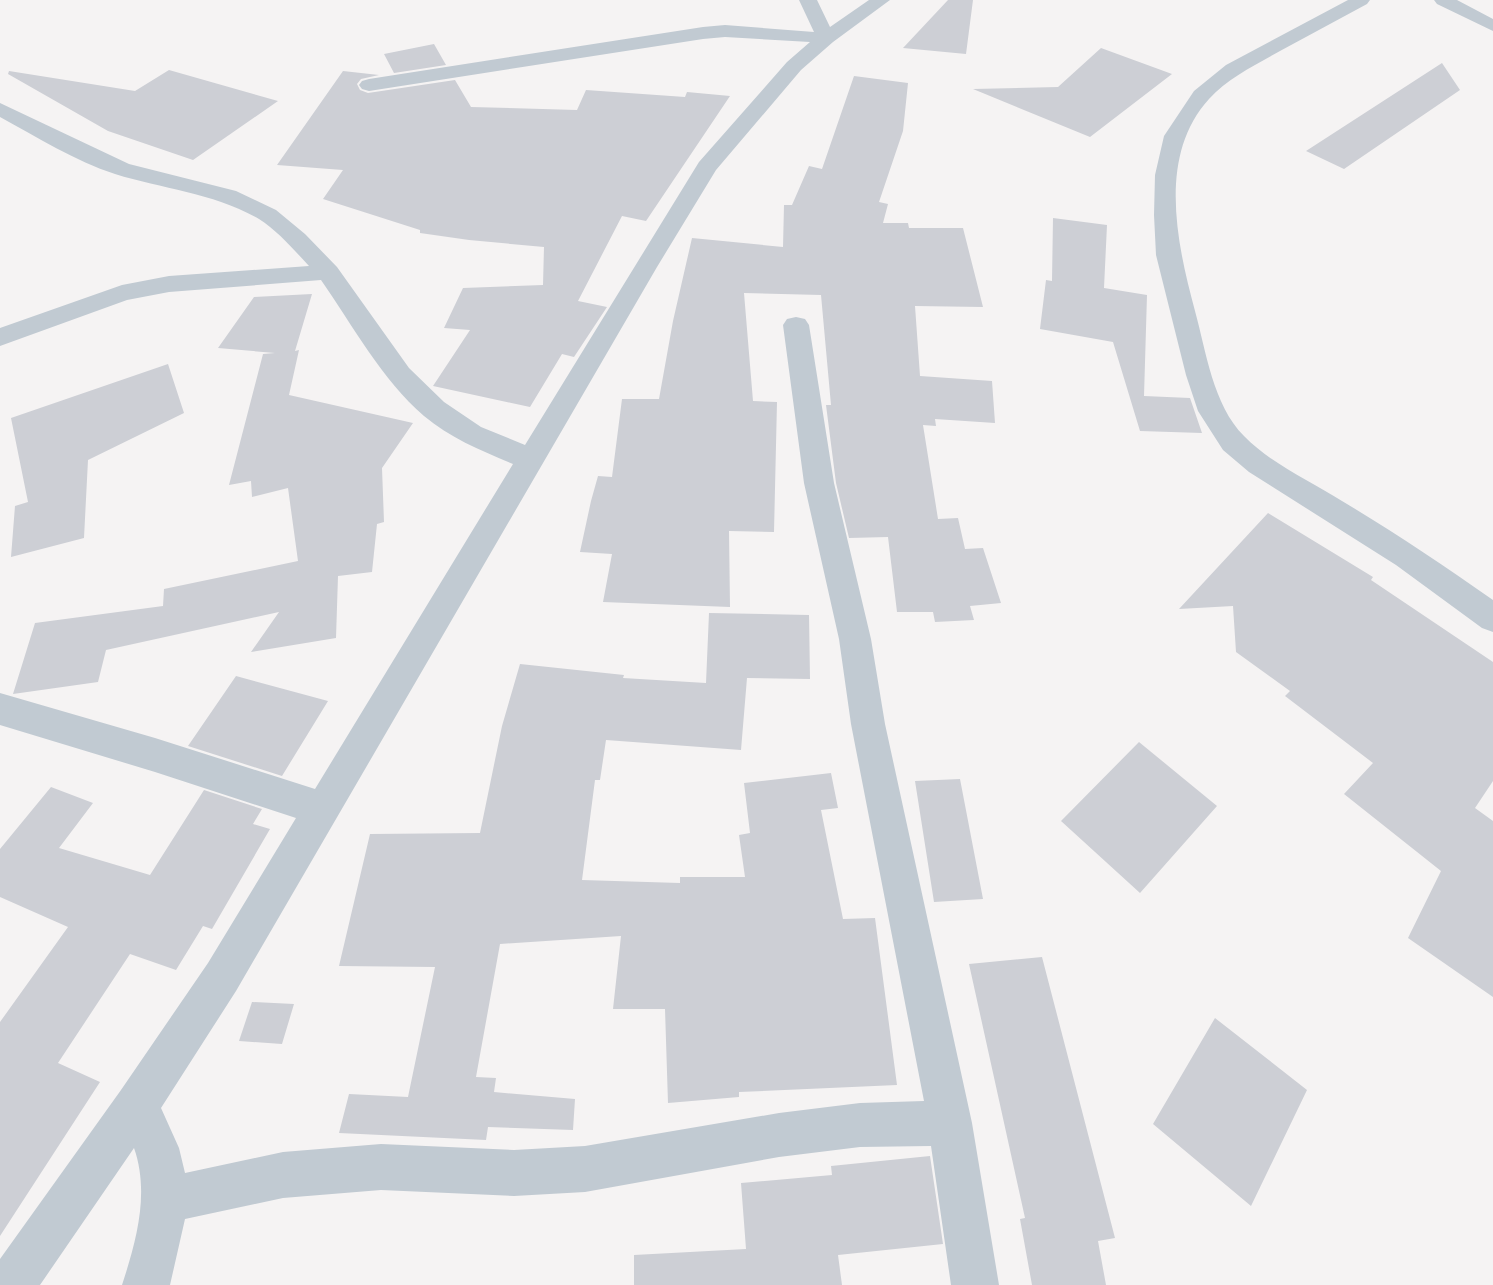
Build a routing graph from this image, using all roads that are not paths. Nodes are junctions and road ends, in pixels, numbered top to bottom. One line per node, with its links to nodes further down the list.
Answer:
1 (808, 0): 6 (street)
2 (881, 0): 6 (street)
3 (1361, 0): 13 (street)
4 (1443, 0): 5 (street)
5 (1493, 26)
6 (826, 38): 7 (street); 12 (street)
7 (369, 86)
8 (0, 108): 9 (street)
9 (328, 272): 11 (street); 12 (street)
10 (796, 325): 17 (street)
11 (0, 338)
12 (531, 459): 15 (street)
13 (1493, 618)
14 (0, 709): 15 (street)
15 (322, 809): 16 (street)
16 (137, 1106): 18 (street); 19 (street)
17 (950, 1123): 18 (street); 21 (street)
18 (165, 1200): 20 (street)
19 (11, 1285)
20 (146, 1285)
21 (975, 1285)

